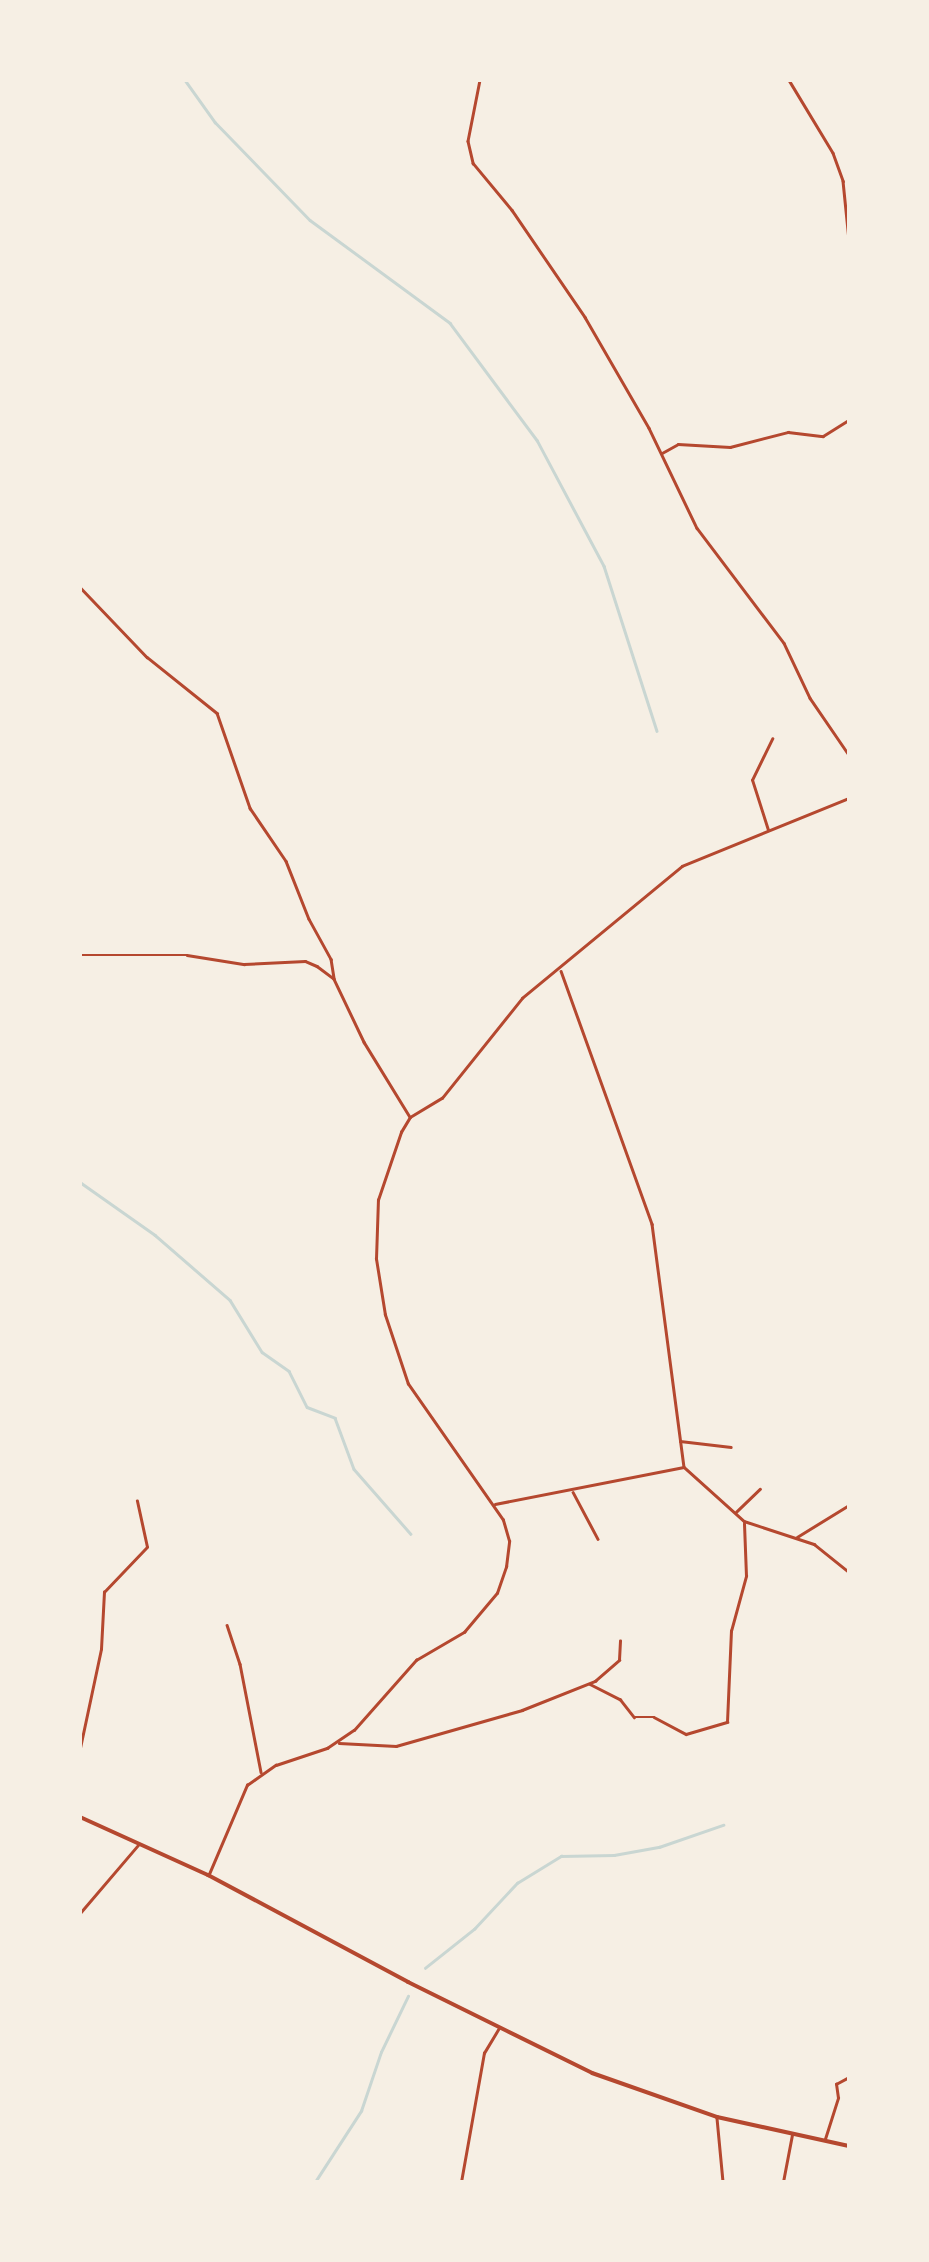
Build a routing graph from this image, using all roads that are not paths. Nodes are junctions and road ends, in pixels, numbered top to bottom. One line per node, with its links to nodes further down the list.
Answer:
1 (480, 80): 5 (street)
2 (789, 80): 3 (street)
3 (849, 240)
4 (849, 420): 5 (street)
5 (661, 454): 8 (street)
6 (80, 587): 13 (street)
7 (772, 739): 10 (street)
8 (849, 754)
9 (849, 798): 10 (street)
10 (768, 832): 12 (street)
11 (80, 955): 13 (street)
12 (560, 968): 14 (street); 15 (street)
13 (334, 979): 14 (street)
14 (410, 1118): 21 (street)
15 (678, 1440): 16 (street); 17 (street)
16 (732, 1447)
17 (684, 1467): 19 (street); 23 (street)
18 (760, 1489): 23 (street)
19 (572, 1490): 21 (street); 26 (street)
20 (137, 1501): 32 (street)
21 (494, 1504): 31 (street)
22 (849, 1505): 25 (street)
23 (735, 1513): 24 (street)
24 (744, 1521): 25 (street); 30 (street)
25 (796, 1538): 27 (street)
26 (598, 1540)
27 (849, 1572)
28 (227, 1626): 33 (street)
29 (620, 1641): 30 (street)
30 (590, 1684): 31 (street)
31 (338, 1742): 33 (street)
32 (80, 1748)
33 (262, 1773): 36 (street)
34 (80, 1818): 35 (main road)
35 (139, 1844): 36 (main road); 37 (street)
36 (208, 1875): 38 (main road)
37 (80, 1914)
38 (500, 2027): 40 (main road); 44 (street)
39 (849, 2077): 42 (street)
40 (717, 2117): 41 (main road); 45 (street)
41 (792, 2133): 42 (main road); 46 (street)
42 (824, 2140): 43 (main road)
43 (849, 2146)
44 (460, 2182)
45 (723, 2182)
46 (783, 2182)

